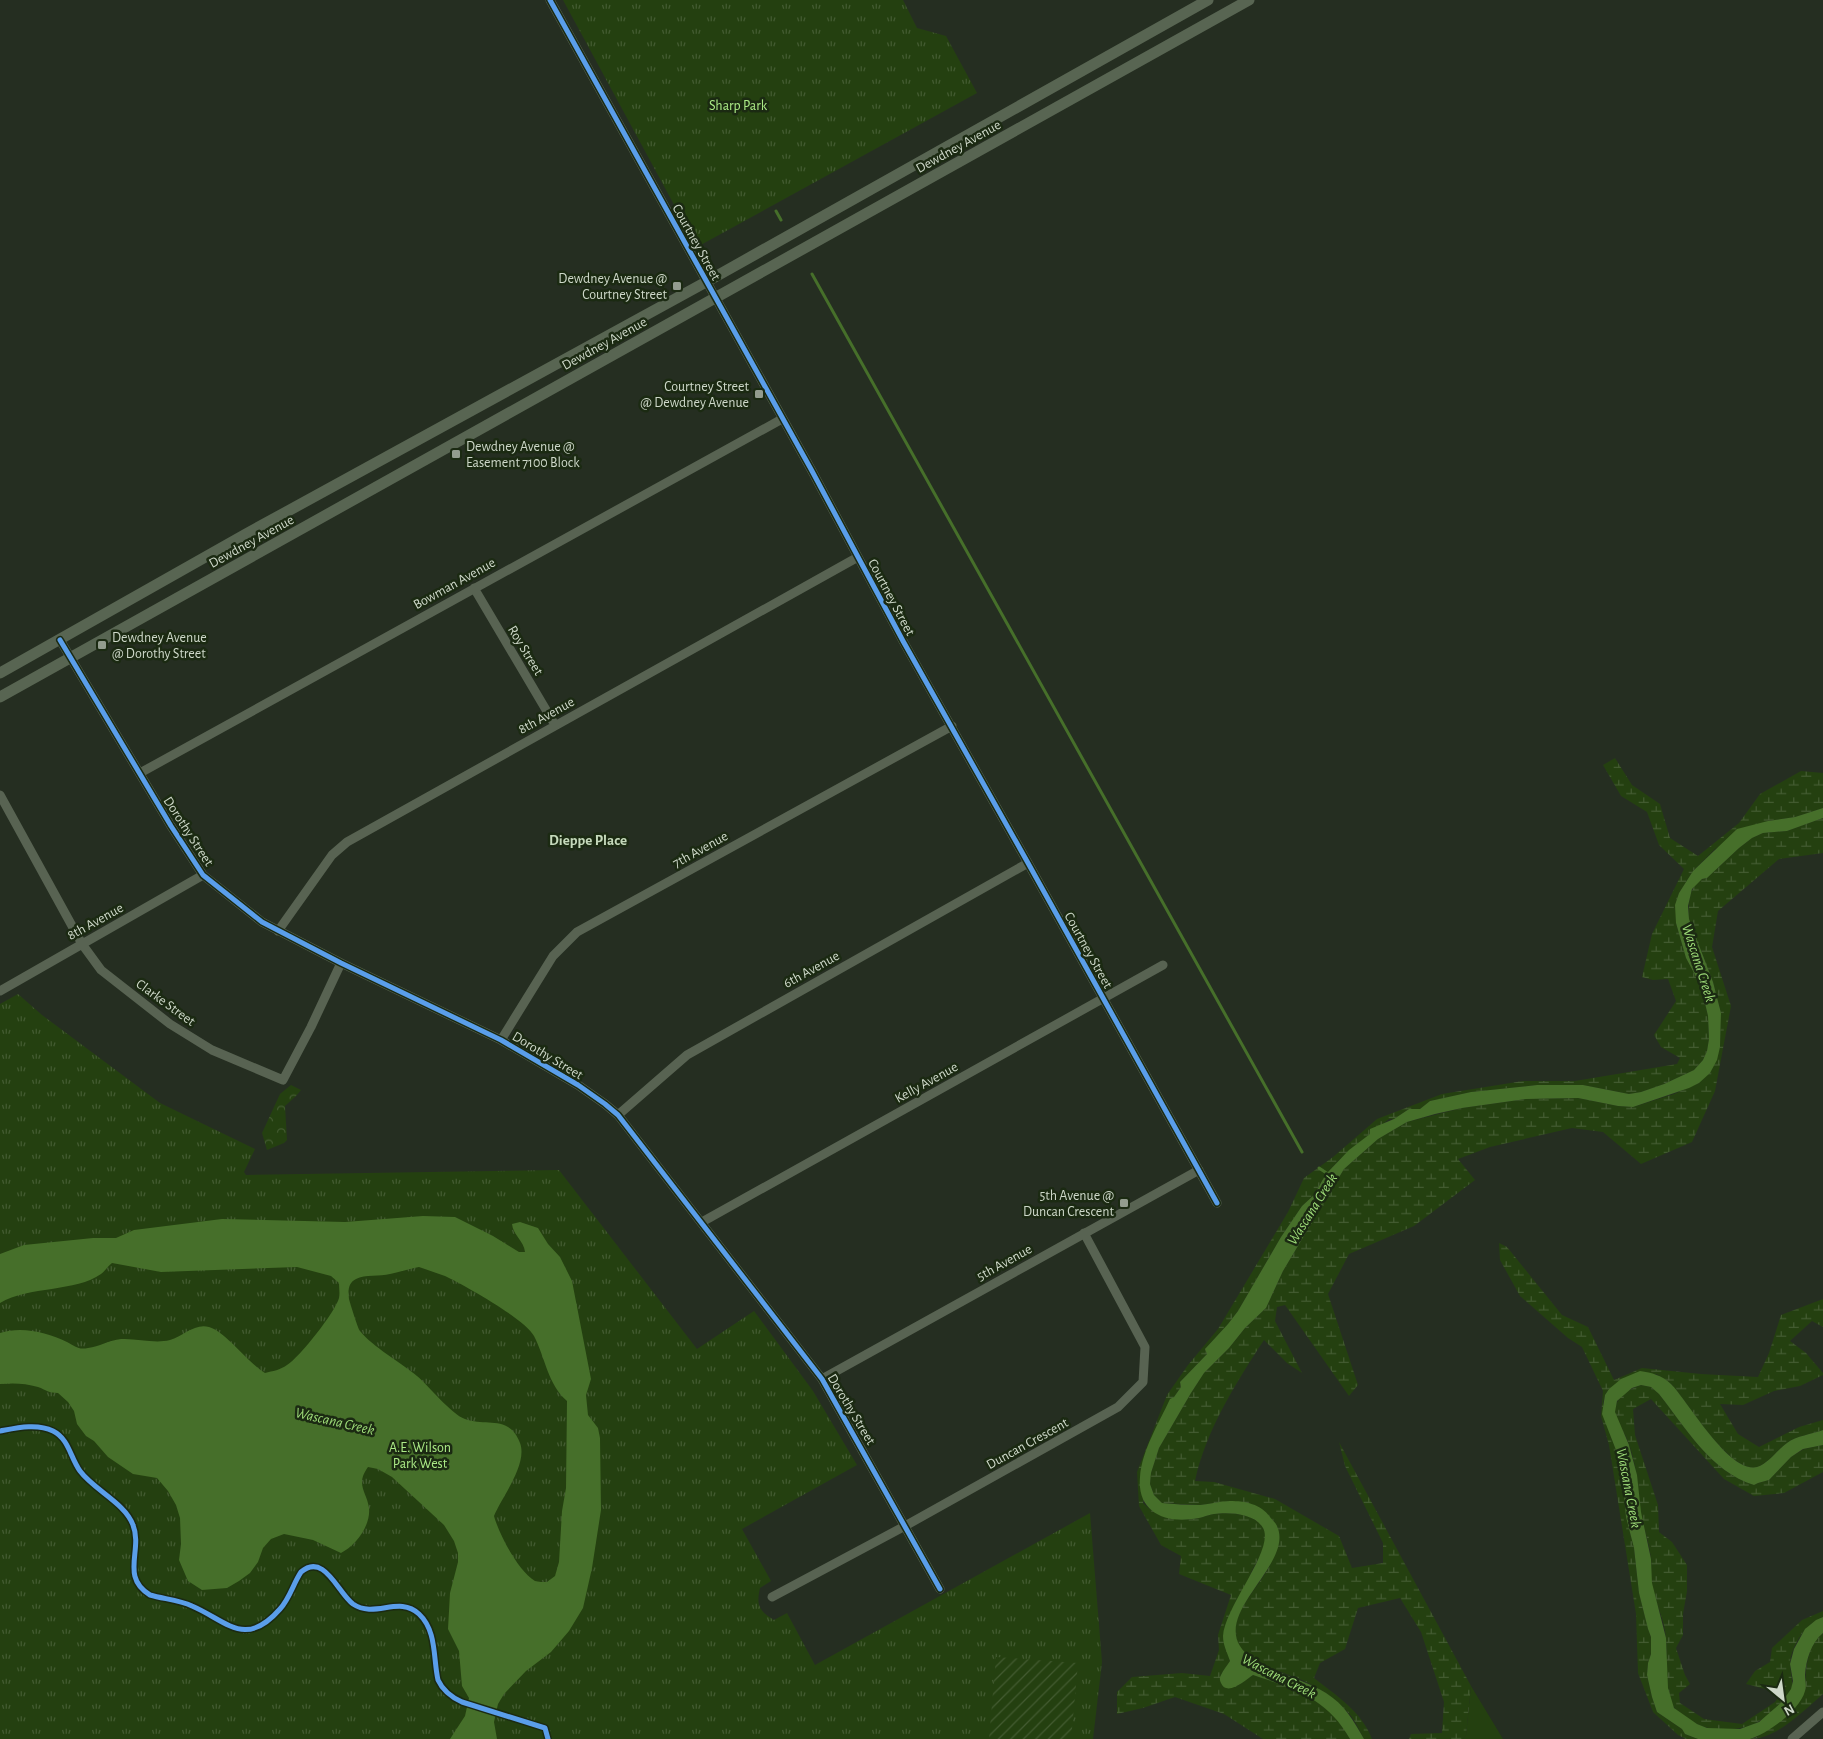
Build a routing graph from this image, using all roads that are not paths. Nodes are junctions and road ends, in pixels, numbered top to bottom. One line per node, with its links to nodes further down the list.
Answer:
1 (550, 0): 4 (street, Courtney Street)
2 (1208, 0): 4 (main road, Dewdney Avenue)
3 (1249, 0): 5 (main road, Dewdney Avenue)
4 (706, 282): 5 (street, Courtney Street); 9 (main road, Dewdney Avenue)
5 (716, 299): 6 (street, Courtney Street); 10 (main road, Dewdney Avenue)
6 (782, 419): 7 (street, Courtney Street); 8 (street, Bowman Avenue)
7 (858, 557): 13 (street, 8th Avenue); 14 (street, Courtney Street)
8 (474, 588): 13 (street, Roy Street); 15 (street, Bowman Avenue)
9 (60, 640): 10 (street, Dorothy Street); 11 (main road, Dewdney Avenue)
10 (70, 658): 12 (main road, Dewdney Avenue); 15 (street, Dorothy Street)
11 (0, 673)
12 (0, 697)
13 (555, 725): 19 (street, 8th Avenue)
14 (952, 726): 17 (street, Courtney Street); 25 (street, 7th Avenue)
15 (140, 773): 18 (street, Dorothy Street)
16 (0, 795): 20 (street, Clarke Street)
17 (1028, 863): 24 (street, Courtney Street); 26 (street, 6th Avenue)
18 (203, 875): 19 (street, Dorothy Street); 20 (street, 8th Avenue)
19 (278, 932): 21 (street, Dorothy Street)
20 (82, 944): 21 (street, Clarke Street); 23 (street, 8th Avenue)
21 (341, 963): 25 (street, Dorothy Street)
22 (1163, 965): 24 (street, Kelly Avenue)
23 (0, 991)
24 (1103, 998): 27 (street, Courtney Street); 29 (street, Kelly Avenue)
25 (501, 1040): 26 (street, Dorothy Street)
26 (618, 1115): 29 (street, Dorothy Street)
27 (1199, 1170): 28 (street, Courtney Street); 30 (street, 5th Avenue)
28 (1216, 1203)
29 (702, 1222): 31 (street, Dorothy Street)
30 (1084, 1233): 31 (street, 5th Avenue); 32 (street, Duncan Crescent)
31 (822, 1379): 32 (street, Dorothy Street)
32 (905, 1526): 33 (street, Dorothy Street); 34 (street, Duncan Crescent)
33 (940, 1589)
34 (772, 1597)
35 (1823, 1712): 36 (street)
36 (1792, 1739)

